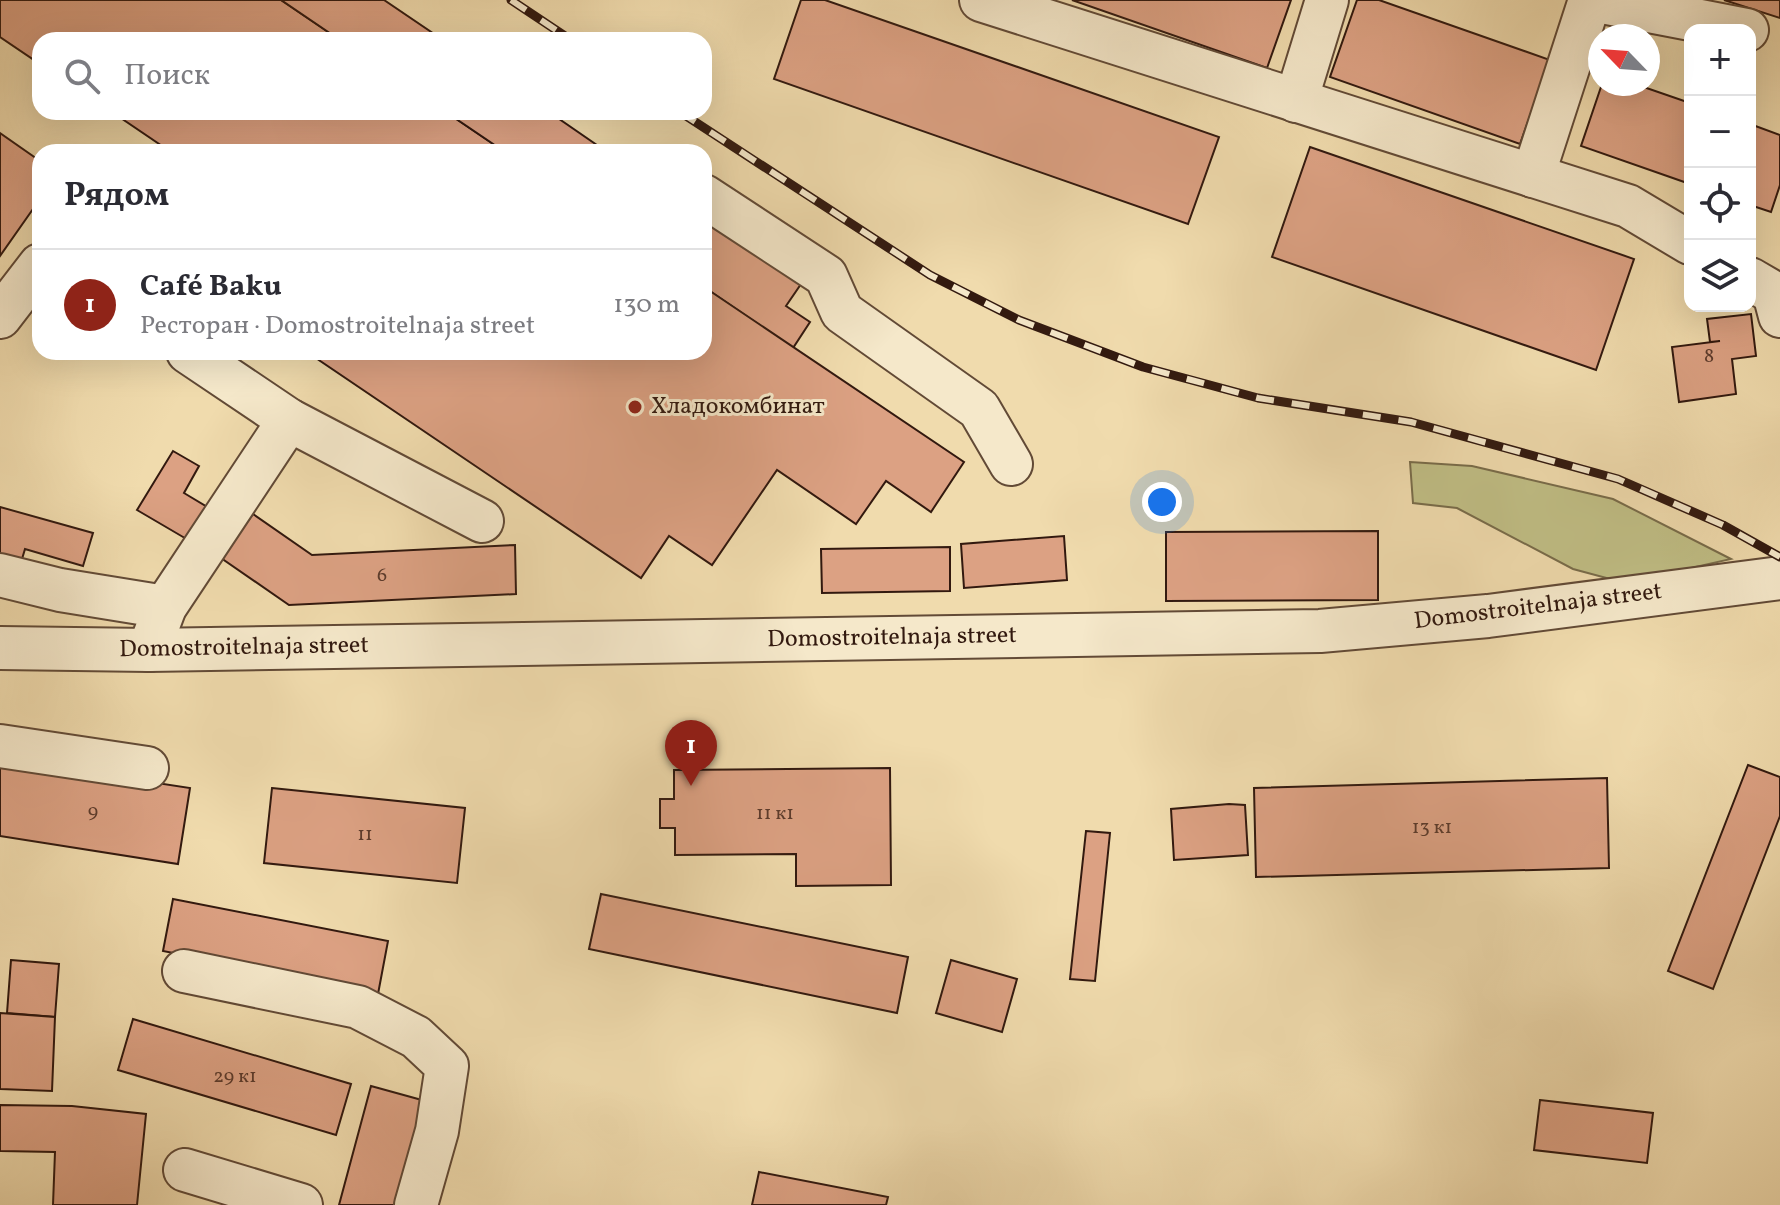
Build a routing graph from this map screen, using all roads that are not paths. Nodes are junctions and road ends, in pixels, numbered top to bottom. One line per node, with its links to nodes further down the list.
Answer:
1 (981, 0): 7 (street)
2 (1327, 0): 7 (street)
3 (1590, 0): 4 (street); 8 (street)
4 (1717, 24)
5 (1756, 31): 6 (street)
6 (1780, 36)
7 (1296, 101): 8 (street)
8 (1533, 176): 10 (street)
9 (712, 201): 15 (street)
10 (1685, 240)
11 (32, 275): 12 (street)
12 (0, 317)
13 (200, 360): 14 (street)
14 (289, 420): 16 (street); 19 (street)
15 (1011, 464)
16 (482, 521)
17 (0, 575): 19 (street)
18 (1780, 578): 21 (street, Domostroitelnaja street)
19 (165, 607): 21 (street)
20 (0, 648): 21 (street, Domostroitelnaja street)
21 (149, 650)
22 (0, 746): 23 (street)
23 (147, 768)
24 (184, 971): 27 (street)
25 (185, 1170): 26 (street)
26 (301, 1205)
27 (416, 1205)

